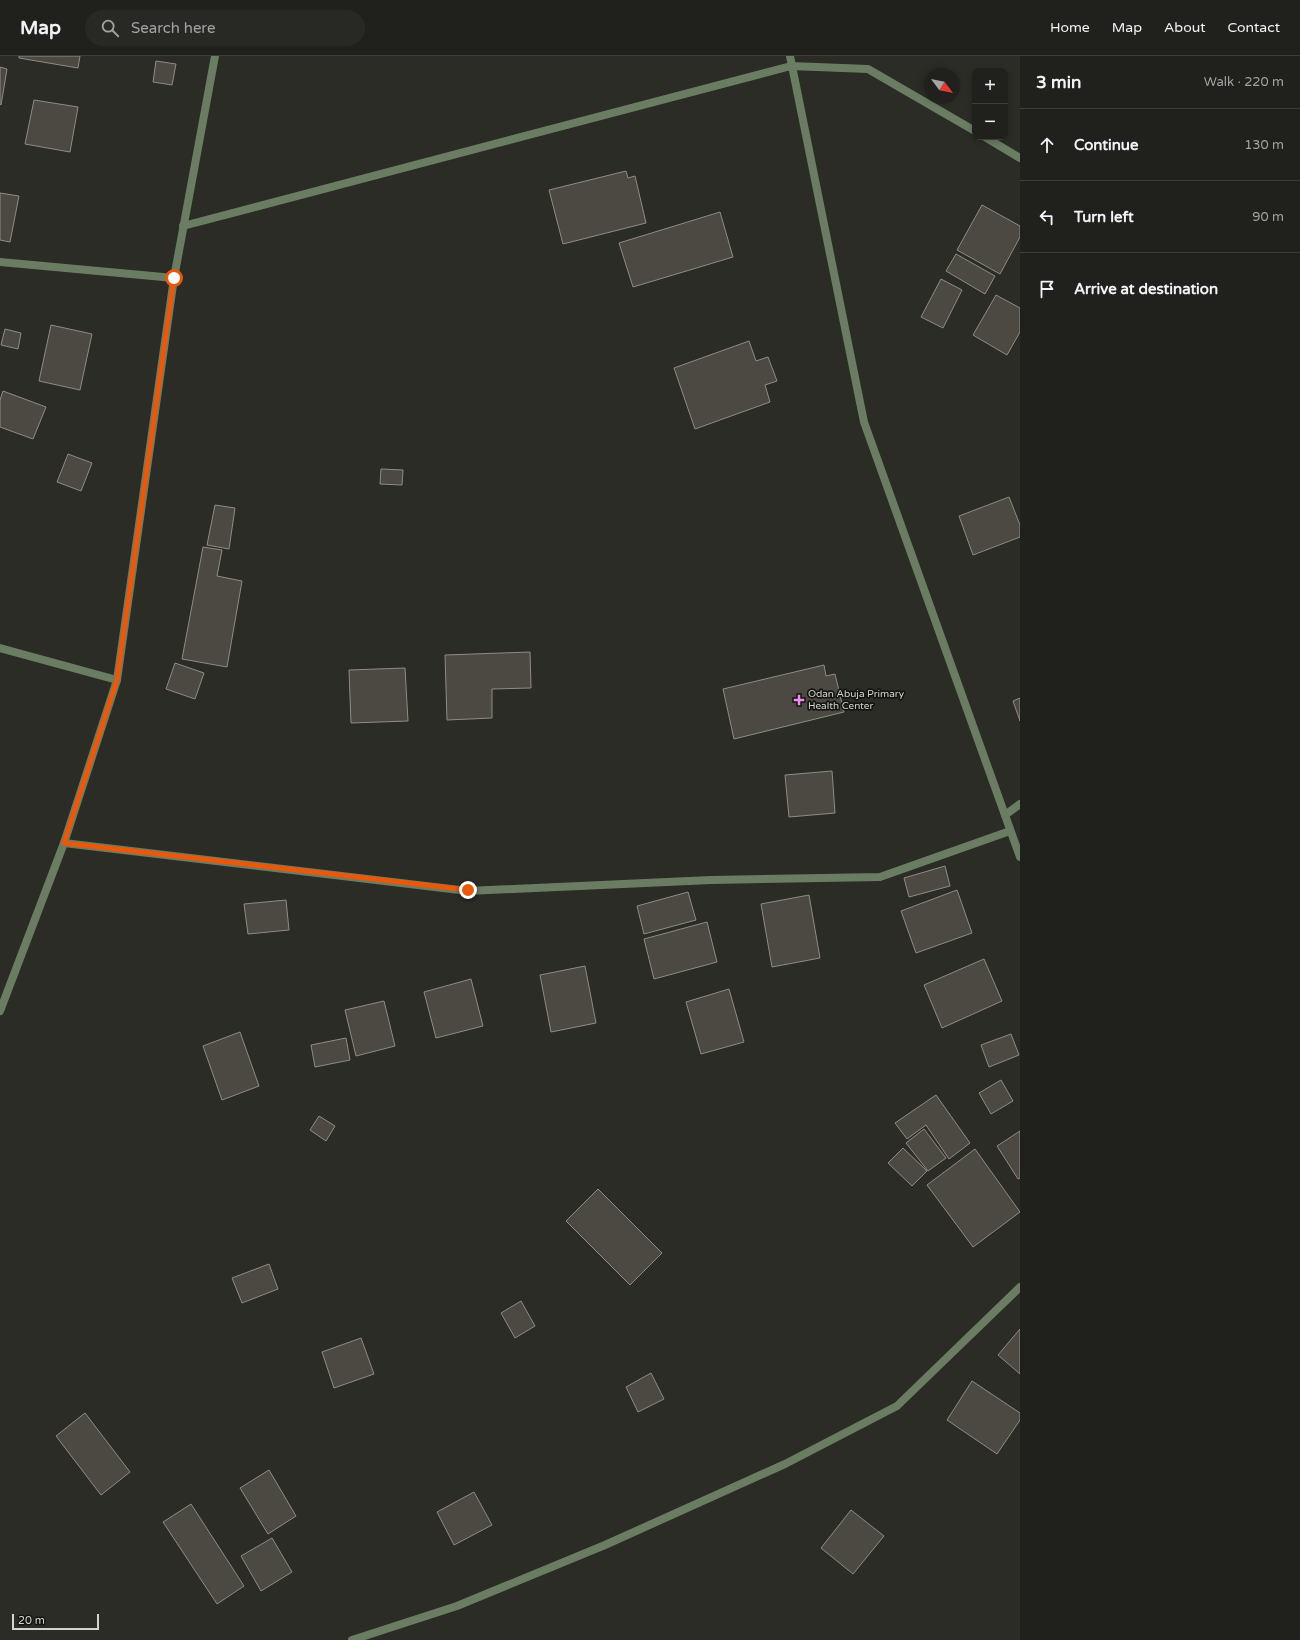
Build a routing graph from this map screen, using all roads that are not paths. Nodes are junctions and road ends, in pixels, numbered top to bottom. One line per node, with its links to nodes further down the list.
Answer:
1 (215, 56): 7 (street)
2 (790, 56): 3 (street)
3 (791, 66): 4 (street); 7 (street); 13 (street)
4 (972, 129)
5 (990, 140): 6 (street)
6 (1020, 158)
7 (183, 226): 9 (street)
8 (0, 262): 9 (street)
9 (174, 278): 11 (street)
10 (0, 648): 11 (street)
11 (117, 680): 15 (street)
12 (1020, 804): 13 (street)
13 (1005, 815): 14 (street)
14 (1010, 831): 15 (street); 16 (street)
15 (64, 843): 17 (street)
16 (1020, 857)
17 (0, 1010)
18 (1020, 1287): 19 (street)
19 (352, 1640)

